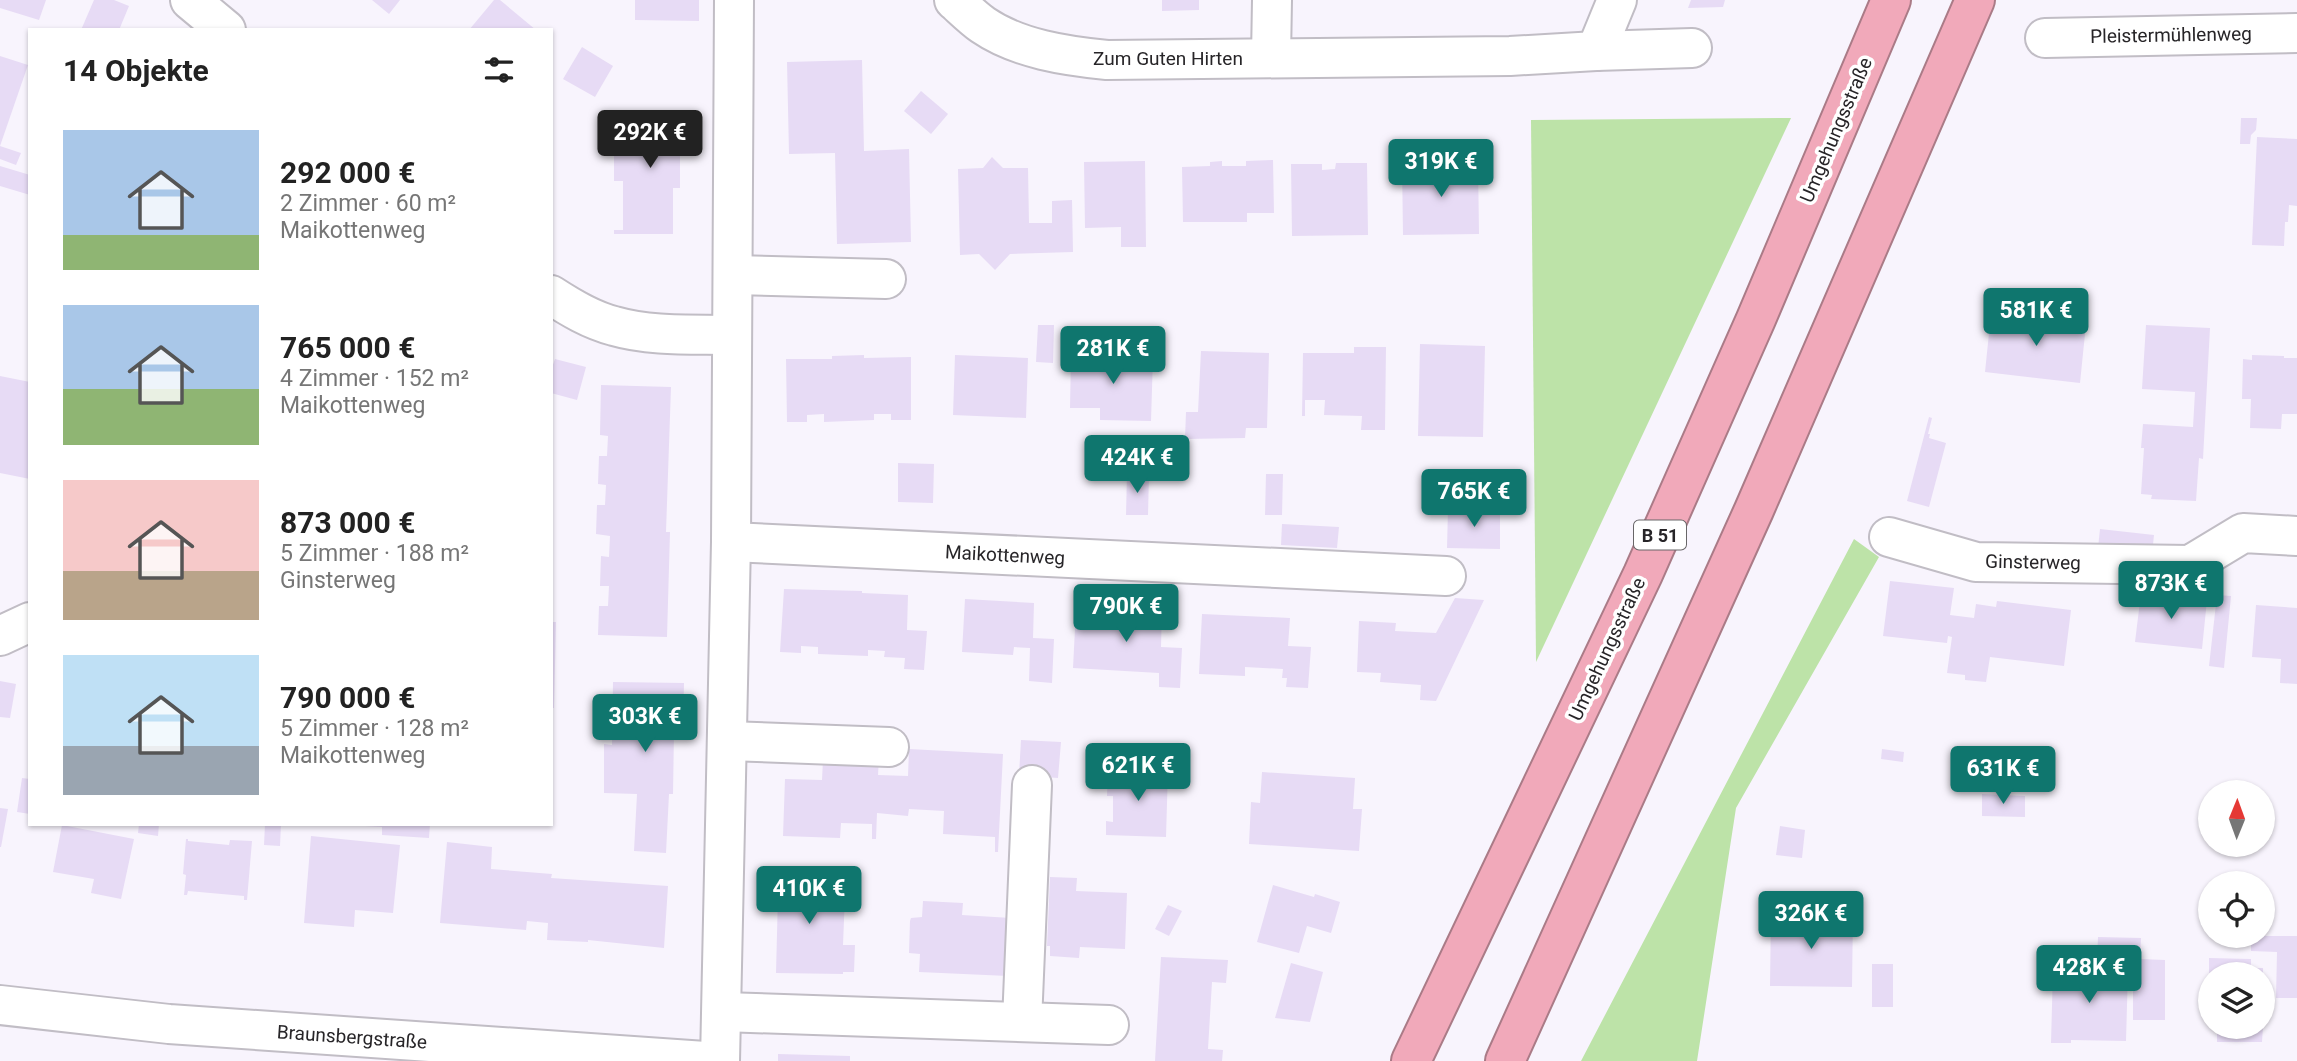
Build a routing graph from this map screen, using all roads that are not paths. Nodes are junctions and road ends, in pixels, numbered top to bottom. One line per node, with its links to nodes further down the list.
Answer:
1 (190, 0): 8 (street)
2 (734, 0): 14 (street)
3 (954, 0): 13 (street, Zum Guten Hirten)
4 (1272, 0): 13 (street, Zum Guten Hirten)
5 (1617, 0): 12 (street)
6 (1891, 0): 33 (highway, Umgehungsstraße / B 51)
7 (1975, 0): 34 (highway)
8 (224, 28)
9 (2297, 33): 10 (street, Pleistermühlenweg)
10 (2045, 38)
11 (1692, 48): 12 (street, Zum Guten Hirten)
12 (1596, 51): 13 (street, Zum Guten Hirten)
13 (1271, 57)
14 (734, 275): 15 (street); 17 (street)
15 (886, 279)
16 (553, 296): 17 (street)
17 (732, 335): 20 (street)
18 (2297, 536): 19 (street, Ginsterweg)
19 (1889, 537)
20 (731, 542): 21 (street, Maikottenweg); 24 (street)
21 (1447, 576)
22 (28, 623): 23 (street)
23 (0, 636)
24 (728, 741): 25 (street); 28 (street)
25 (889, 747)
26 (1032, 785): 29 (street)
27 (1, 1006): 31 (street, Braunsbergstraße)
28 (723, 1012): 29 (street); 32 (street)
29 (1022, 1022): 30 (street)
30 (1109, 1026)
31 (705, 1061)
32 (720, 1061)
33 (1411, 1061)
34 (1506, 1061)

